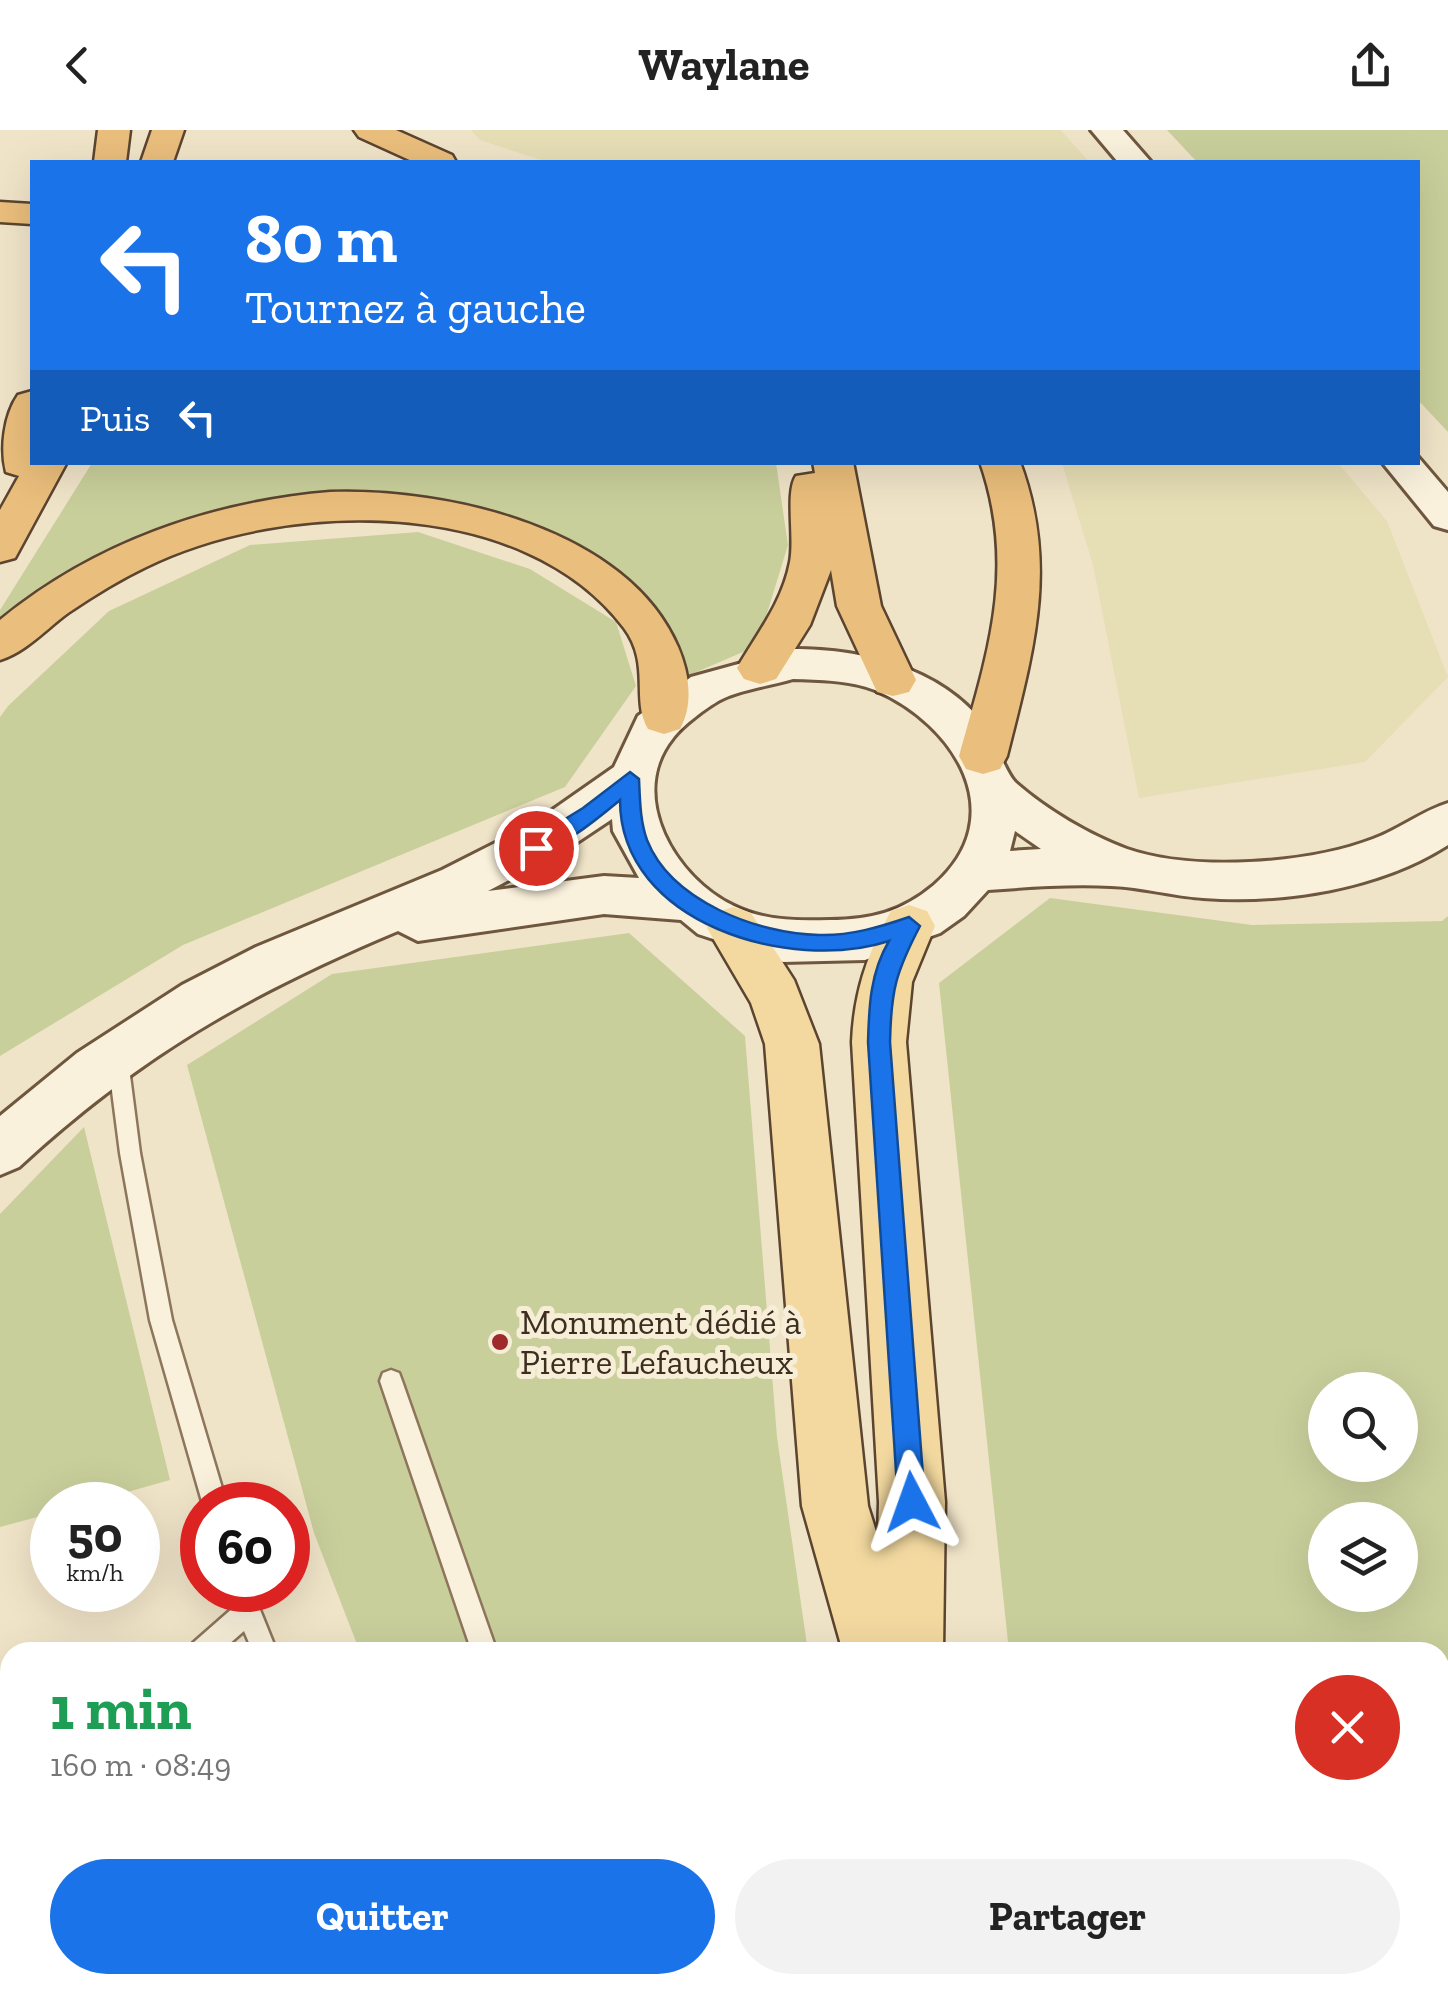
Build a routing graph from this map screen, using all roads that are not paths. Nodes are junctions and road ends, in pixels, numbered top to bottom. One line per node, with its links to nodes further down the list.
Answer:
1 (114, 130): 6 (highway)
2 (168, 130): 7 (highway)
3 (192, 130): 8 (highway)
4 (370, 130): 9 (highway)
5 (1106, 130): 10 (main road)
6 (110, 160)
7 (158, 160)
8 (182, 160)
9 (436, 160)
10 (1133, 160)
11 (0, 212): 12 (highway)
12 (30, 214)
13 (0, 222): 14 (highway)
14 (30, 224)
15 (30, 407): 20 (highway)
16 (806, 465): 24 (highway)
17 (835, 465): 25 (highway)
18 (1001, 465): 27 (highway)
19 (1404, 465): 21 (main road)
20 (25, 466): 22 (highway)
21 (1448, 517)
22 (0, 548)
23 (0, 644): 26 (highway)
24 (760, 668): 25 (main road); 26 (main road)
25 (893, 680): 27 (main road)
26 (664, 716): 28 (main road)
27 (989, 774): 30 (main road); 31 (main road)
28 (630, 779): 32 (main road); 34 (main road)
29 (1448, 821): 30 (main road)
30 (1120, 867): 31 (main road)
31 (976, 872): 33 (main road)
32 (708, 914): 33 (main road); 34 (main road); 44 (main road)
33 (909, 926): 45 (main road)
34 (352, 932): 35 (main road)
35 (118, 1052): 36 (main road); 38 (lane)
36 (0, 1150)
37 (391, 1381): 43 (lane)
38 (208, 1482)
39 (235, 1612): 41 (lane)
40 (249, 1612): 42 (lane)
41 (210, 1642)
42 (261, 1642)
43 (481, 1642)
44 (875, 1642)
45 (908, 1642)

